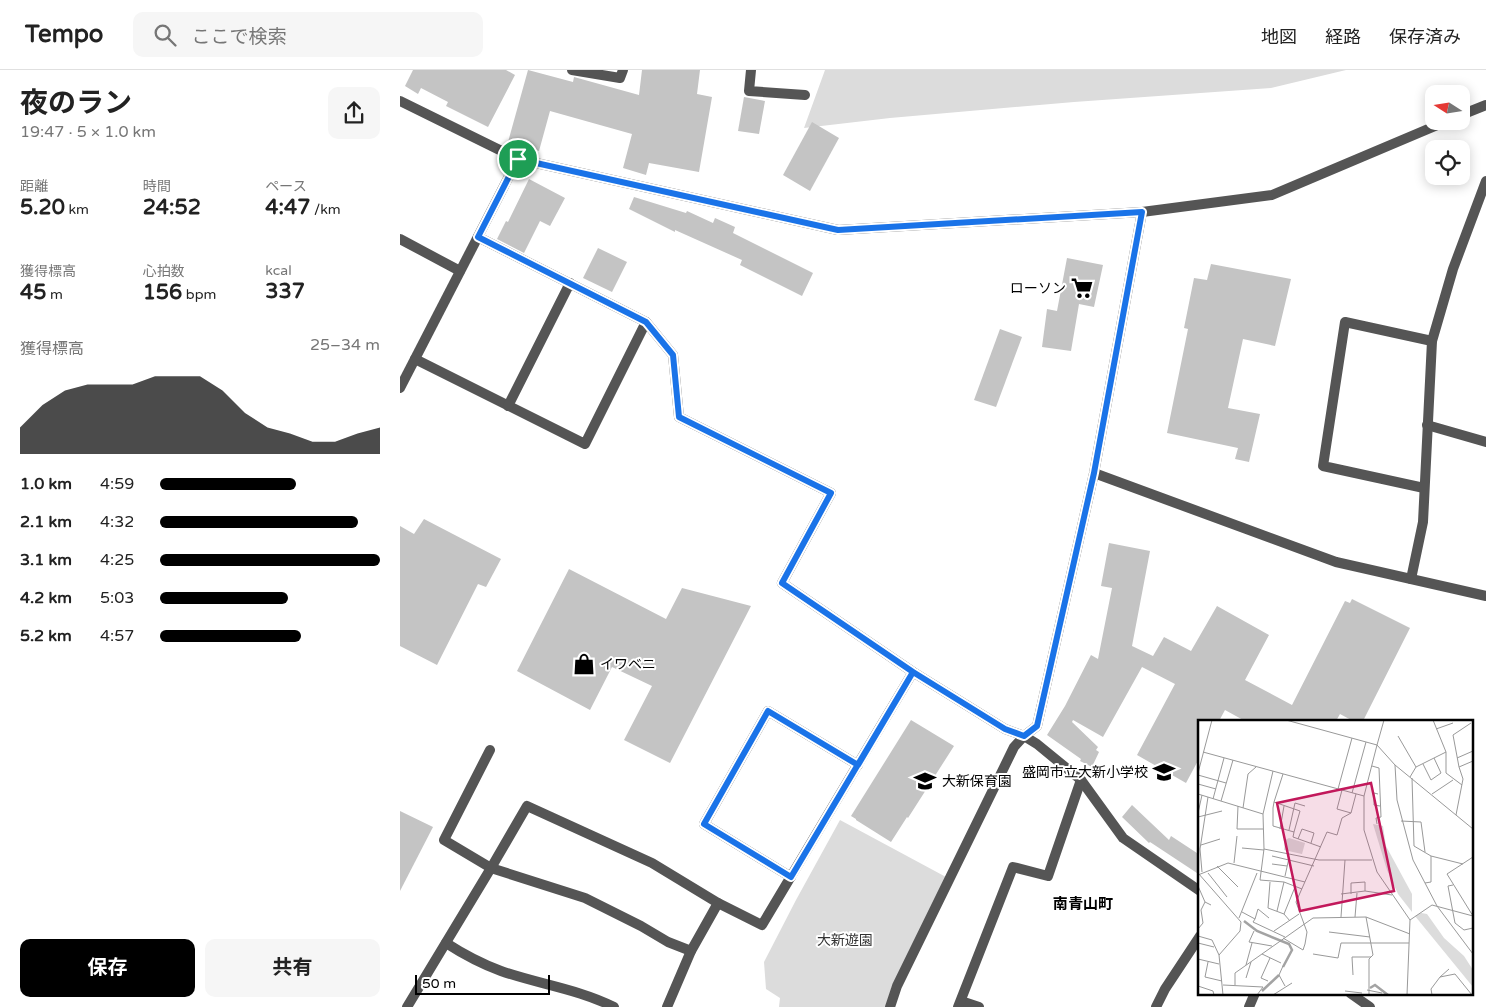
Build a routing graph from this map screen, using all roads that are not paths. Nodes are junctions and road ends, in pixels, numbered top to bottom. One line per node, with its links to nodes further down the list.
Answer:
1 (572, 70): 2 (street)
2 (624, 70)
3 (751, 70): 4 (street)
4 (805, 95)
5 (400, 101): 9 (street)
6 (1486, 105): 7 (street)
7 (1470, 111)
8 (1426, 130): 11 (street)
9 (518, 159): 11 (street); 12 (street)
10 (1486, 181): 17 (street)
11 (1142, 212): 23 (street)
12 (478, 237): 14 (street); 15 (street)
13 (400, 239): 14 (street)
14 (460, 271): 18 (street)
15 (570, 283): 16 (street); 20 (street)
16 (646, 322): 20 (street); 27 (street)
17 (1432, 341): 21 (street); 24 (street)
18 (415, 359): 19 (street); 20 (street)
19 (400, 388)
20 (508, 406)
21 (1427, 425): 22 (street); 24 (street)
22 (1486, 442)
23 (1094, 473): 25 (street); 28 (street)
24 (1424, 488): 25 (street)
25 (1411, 579): 26 (street)
26 (1486, 596)
27 (913, 672): 28 (street); 30 (street)
28 (1024, 736): 31 (street); 45 (street)
29 (490, 750): 32 (street)
30 (858, 765): 33 (street); 33 (street)
31 (1081, 780): 34 (street); 41 (street)
32 (491, 868): 35 (street); 37 (street); 38 (street)
33 (791, 877): 35 (street)
34 (1198, 890)
35 (718, 903): 38 (street)
36 (1198, 939): 47 (street)
37 (446, 943): 42 (street); 43 (street)
38 (691, 951): 44 (street)
39 (1255, 994): 48 (street)
40 (1351, 994): 49 (street)
41 (959, 1004): 46 (street)
42 (407, 1007)
43 (614, 1007)
44 (666, 1007)
45 (890, 1007)
46 (979, 1007)
47 (1156, 1007)
48 (1249, 1007)
49 (1370, 1007)

